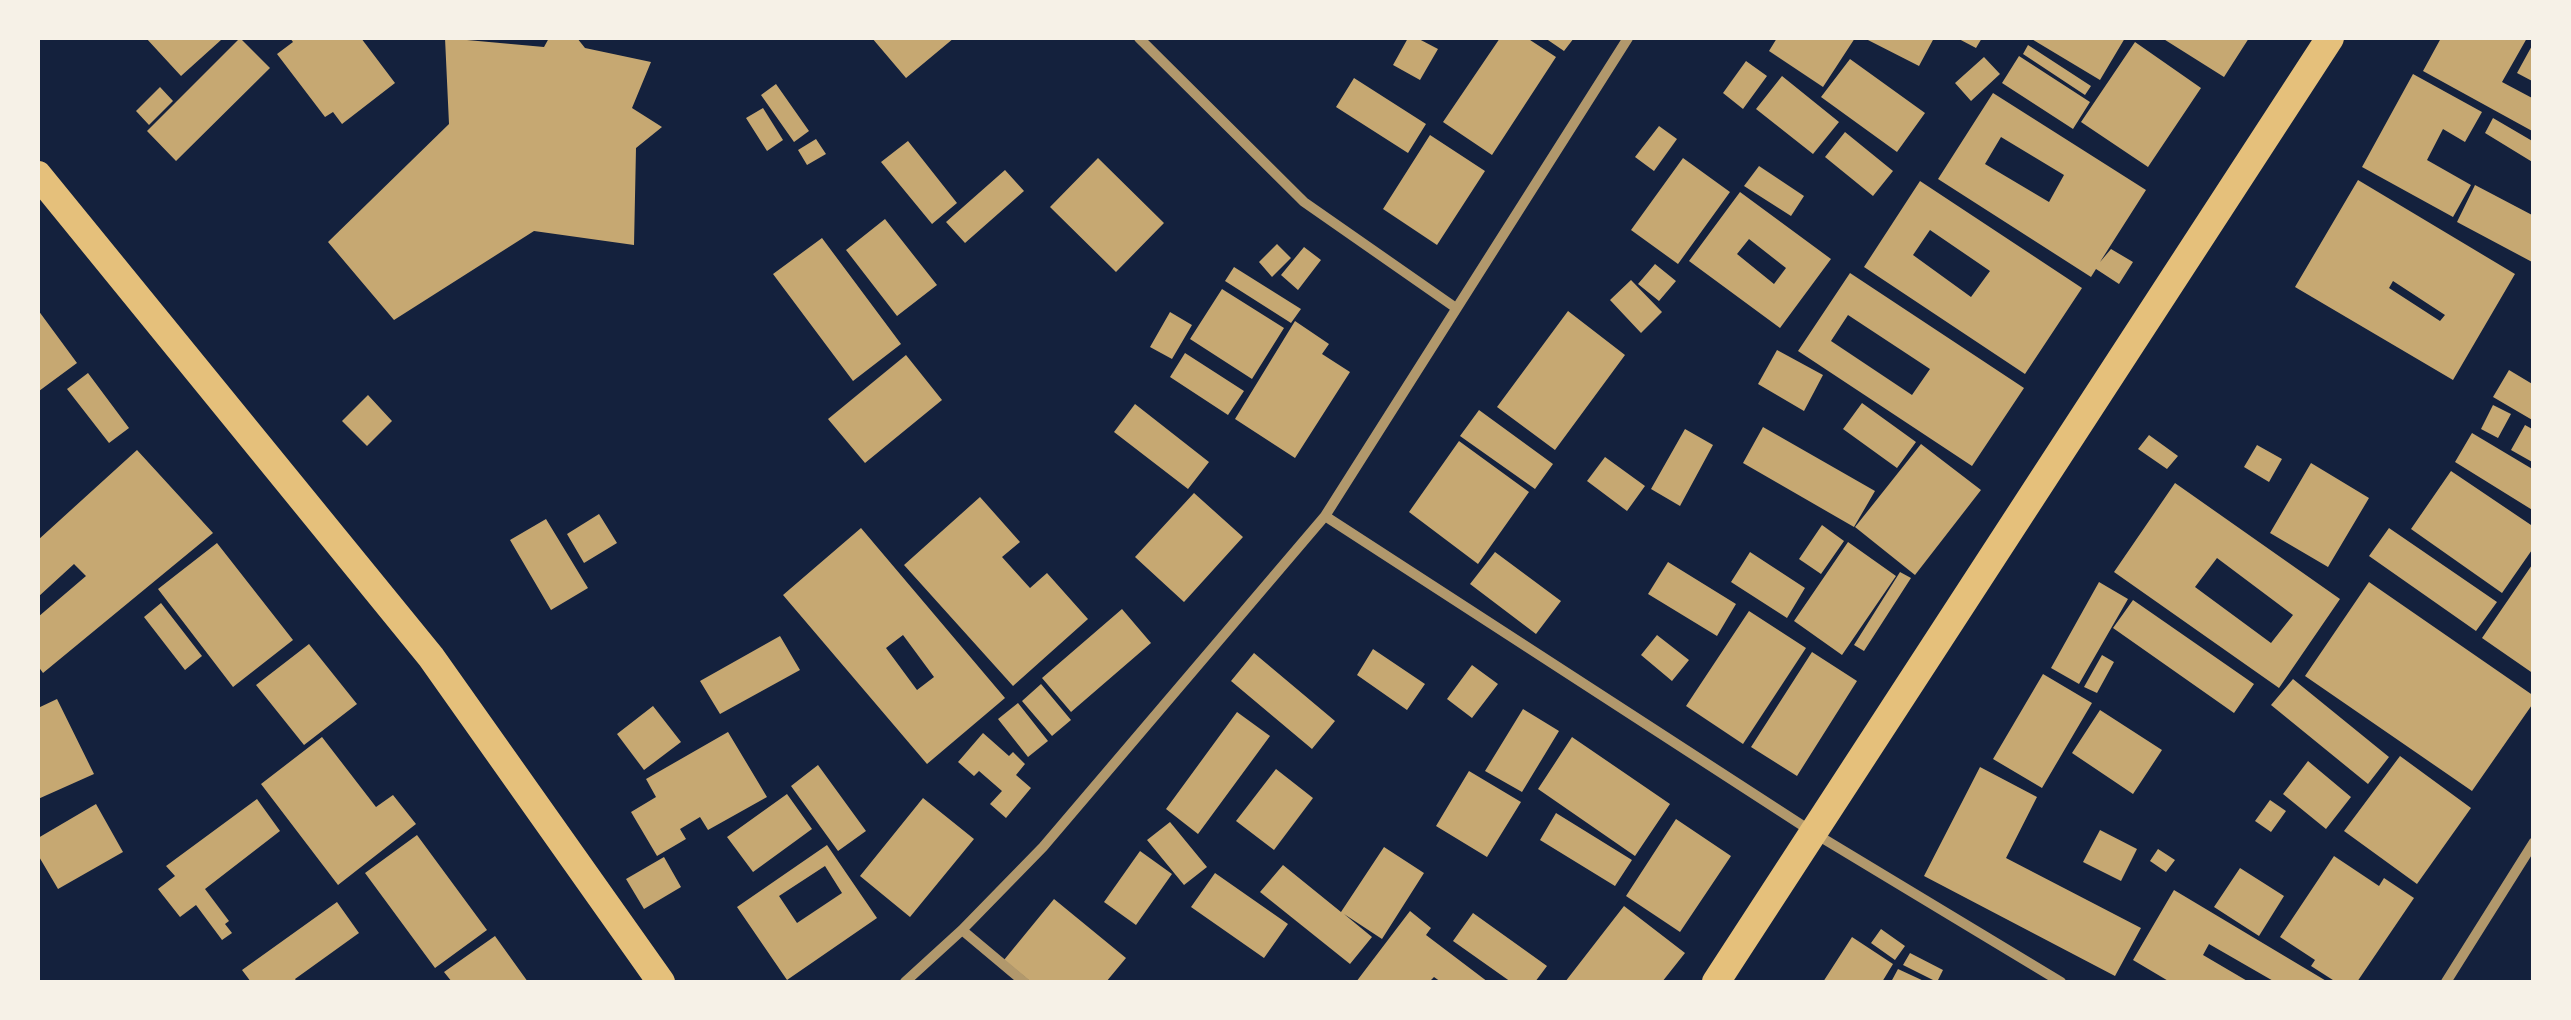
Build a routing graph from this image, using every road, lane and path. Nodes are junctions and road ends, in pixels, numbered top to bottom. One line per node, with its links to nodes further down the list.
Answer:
1 (1140, 38): 5 (street)
2 (1628, 38): 5 (street)
3 (2330, 38): 7 (highway)
4 (38, 175): 10 (highway)
5 (1456, 308): 6 (street)
6 (1325, 516): 7 (street); 9 (street)
7 (1814, 833): 13 (highway); 14 (street)
8 (2534, 842): 15 (street)
9 (962, 930): 11 (street); 12 (street)
10 (661, 982)
11 (905, 982)
12 (1024, 982)
13 (1716, 982)
14 (2061, 982)
15 (2446, 982)

